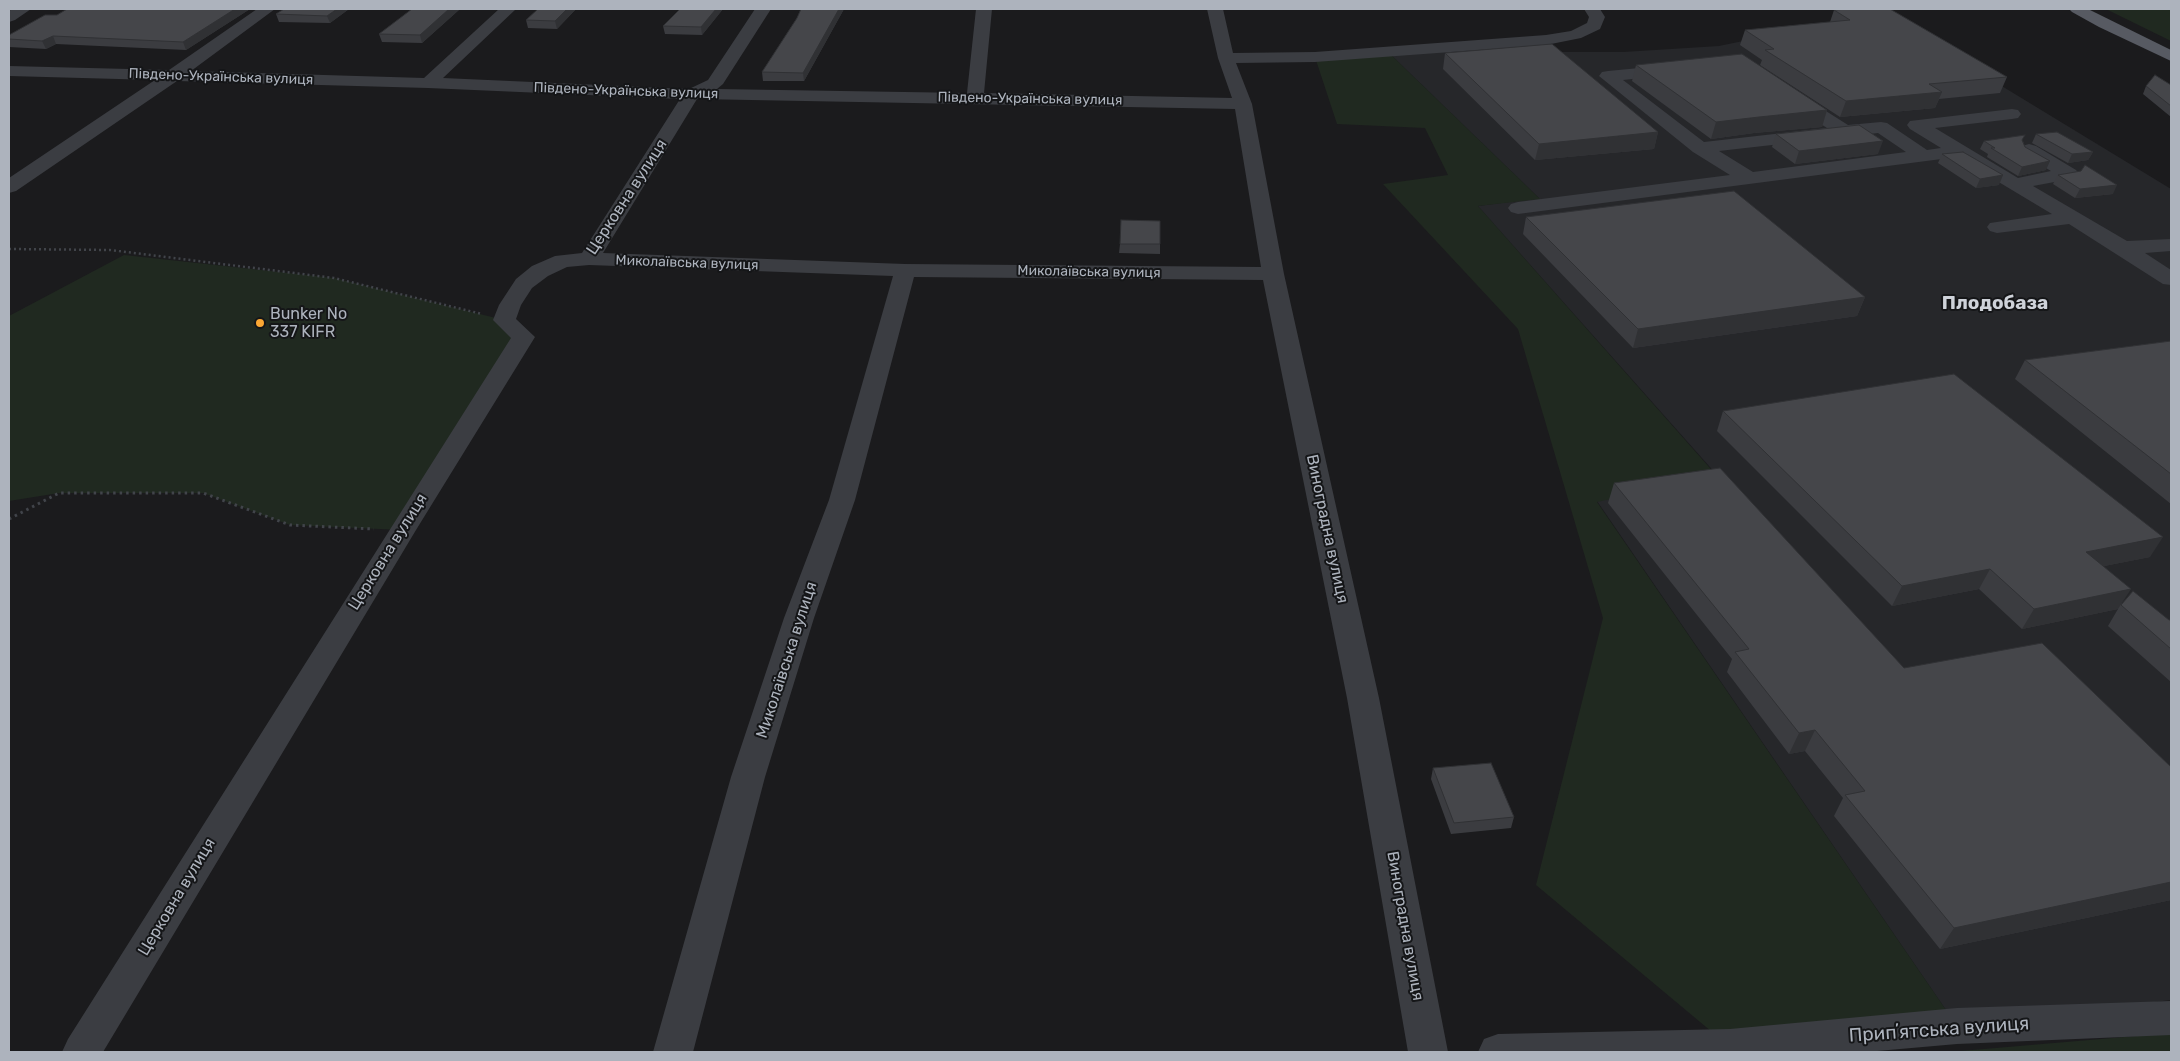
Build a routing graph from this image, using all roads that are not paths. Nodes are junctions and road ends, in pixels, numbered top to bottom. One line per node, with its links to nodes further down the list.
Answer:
1 (23, 9): 9 (street)
2 (267, 9): 14 (street)
3 (508, 9): 15 (street)
4 (763, 9): 17 (street)
5 (984, 9): 18 (street)
6 (1215, 9): 11 (street, Виноградна вулиця)
7 (1592, 9): 11 (street)
8 (2077, 9): 10 (main road)
9 (9, 17)
10 (2171, 56)
11 (1226, 58): 19 (street, Виноградна вулиця)
12 (1684, 69): 22 (street)
13 (9, 71): 14 (street, Південо-Українська вулиця)
14 (174, 75): 15 (street, Південо-Українська вулиця); 28 (street)
15 (428, 83): 17 (street, Південо-Українська вулиця)
16 (1780, 89): 21 (street)
17 (692, 94): 18 (street, Південо-Українська вулиця); 34 (street, Церковна вулиця)
18 (975, 98): 19 (street, Південо-Українська вулиця)
19 (1242, 104): 36 (street, Виноградна вулиця)
20 (2012, 114): 24 (street)
21 (1844, 131): 22 (street); 25 (street)
22 (1700, 148): 26 (street)
23 (2029, 150): 27 (street)
24 (1960, 151): 25 (street); 27 (street)
25 (1924, 156): 26 (street)
26 (1750, 178): 29 (street)
27 (2015, 184): 30 (street)
28 (9, 187)
29 (1518, 208)
30 (2072, 218): 31 (street); 33 (street)
31 (1998, 227)
32 (2171, 245): 33 (street)
33 (2123, 248): 37 (street)
34 (589, 259): 35 (street, Миколаївська вулиця); 39 (street, Церковна вулиця)
35 (905, 270): 36 (street, Миколаївська вулиця); 40 (street, Миколаївська вулиця)
36 (1273, 274): 41 (street, Виноградна вулиця)
37 (2171, 279)
38 (2171, 1018): 42 (street, Припʼятська вулиця)
39 (82, 1052)
40 (673, 1052)
41 (1428, 1052)
42 (1498, 1052)

